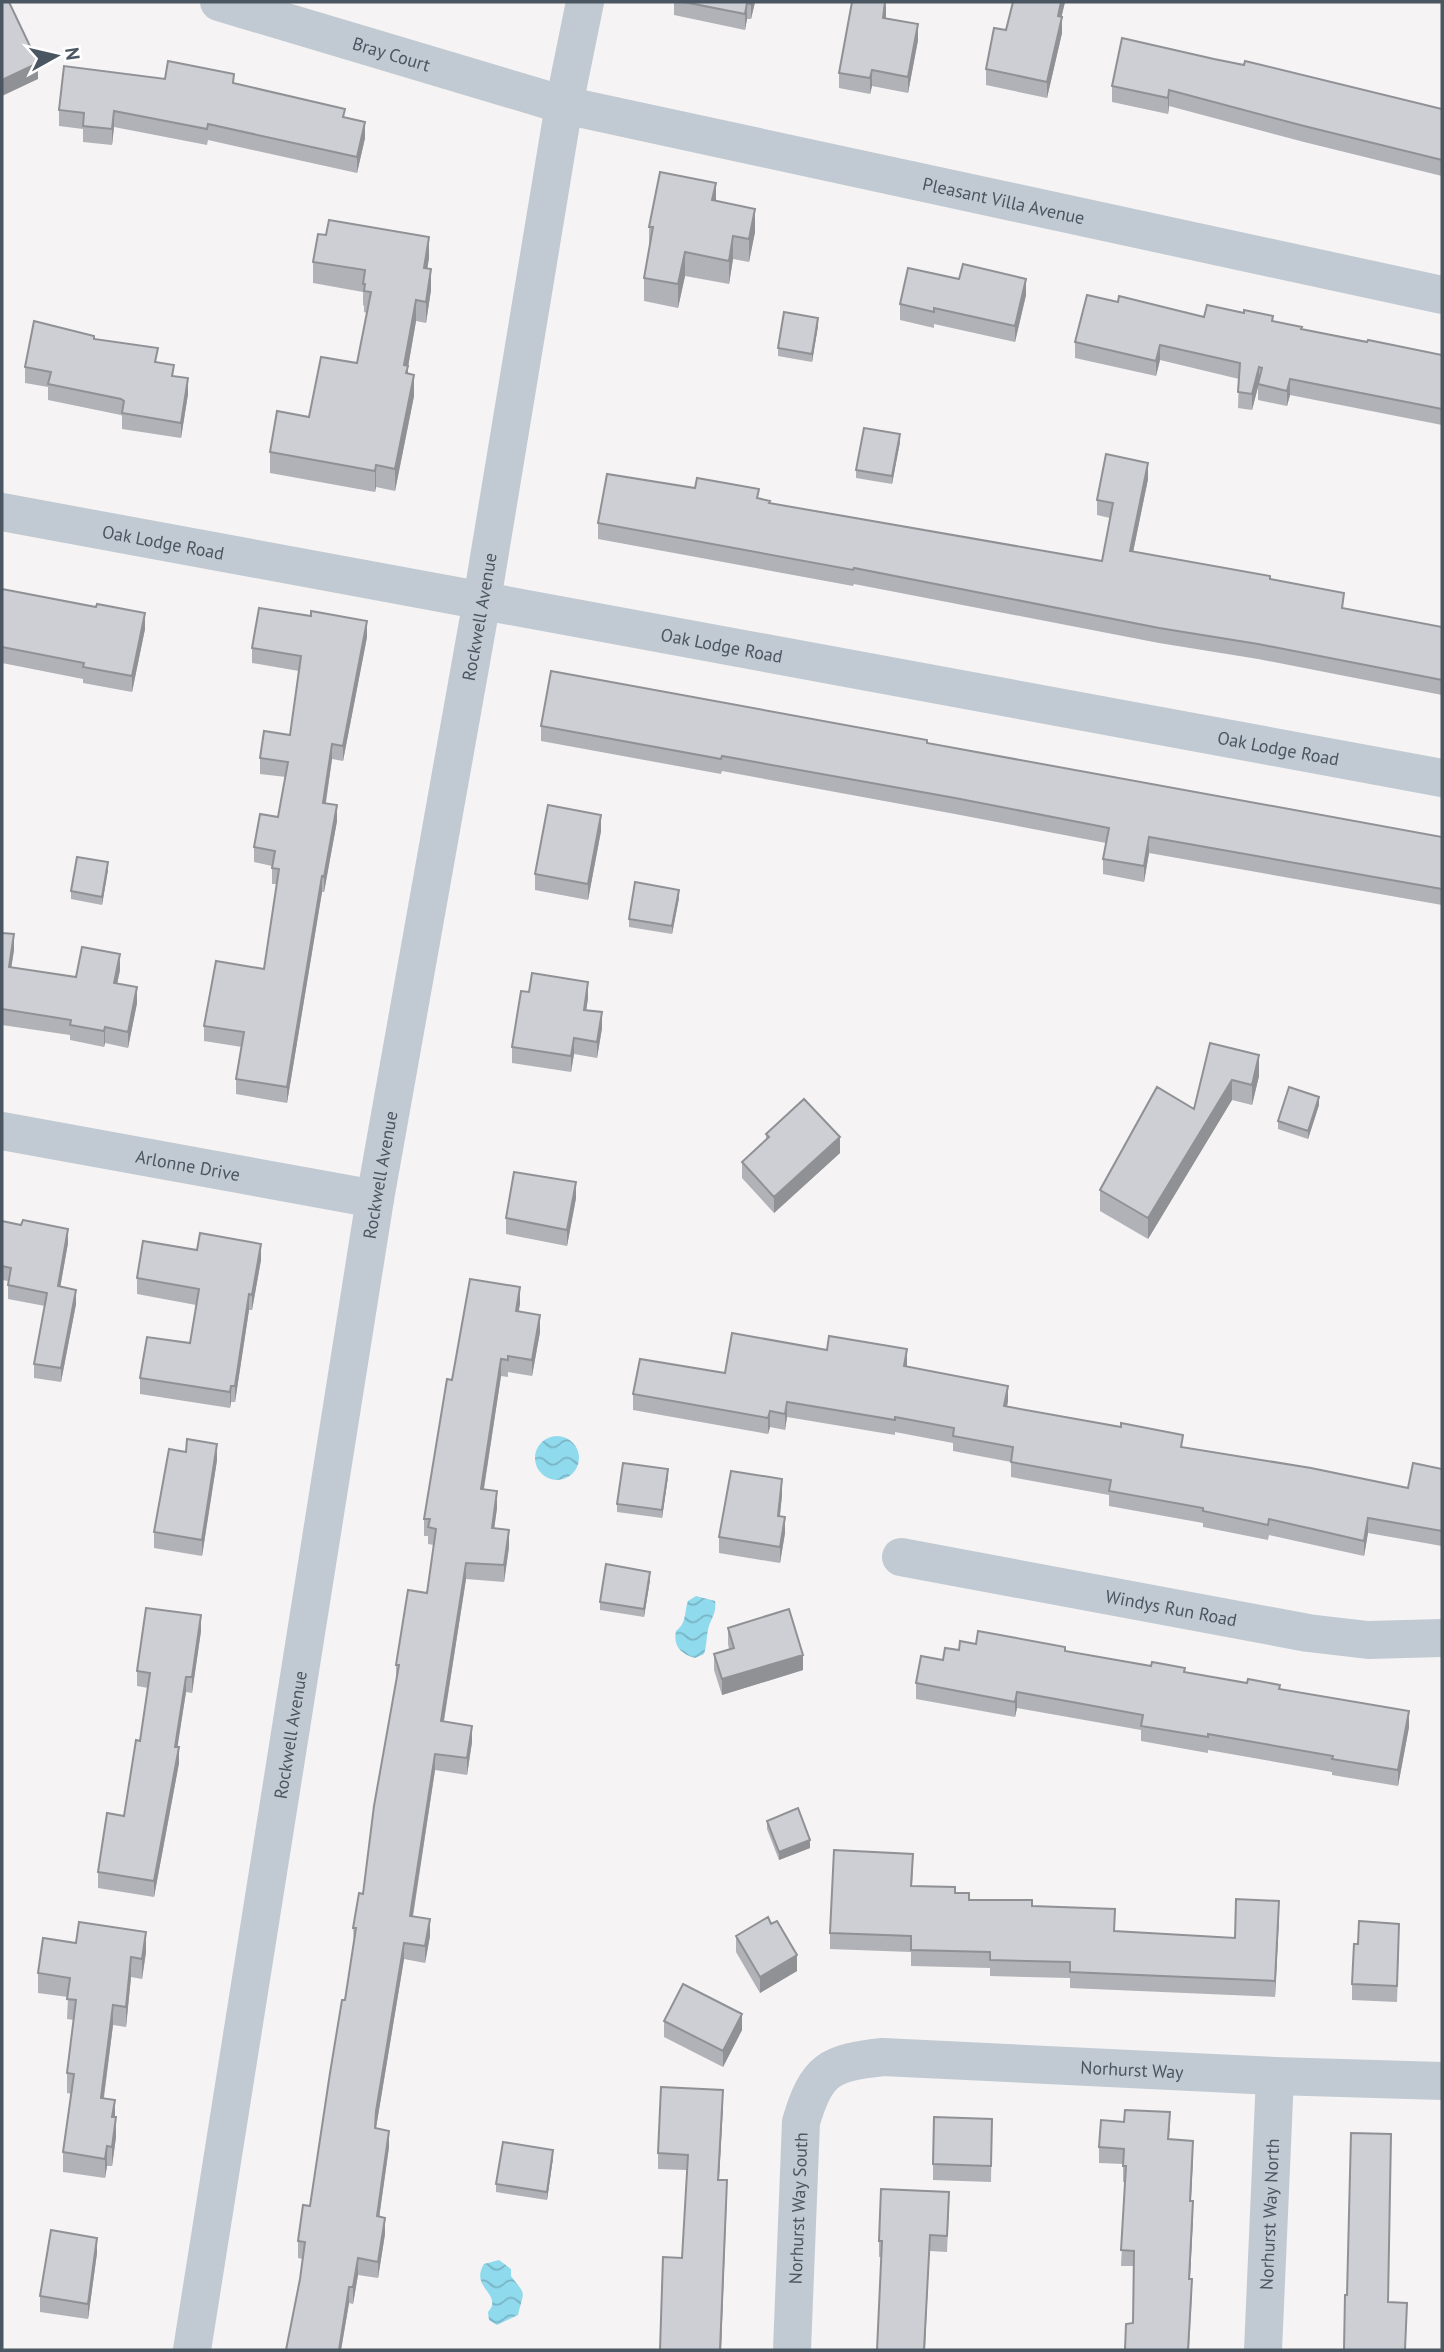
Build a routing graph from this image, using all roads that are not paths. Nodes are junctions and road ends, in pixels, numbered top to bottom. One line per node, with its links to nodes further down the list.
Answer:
1 (219, 2): 3 (street, Bray Court)
2 (585, 2): 3 (street, Rockwell Avenue)
3 (564, 105): 4 (street, Pleasant Villa Avenue); 6 (street, Rockwell Avenue)
4 (1442, 295)
5 (2, 512): 6 (street, Oak Lodge Road)
6 (482, 600): 7 (street, Oak Lodge Road); 9 (street, Rockwell Avenue)
7 (1442, 778)
8 (2, 1131): 9 (street, Arlonne Drive)
9 (375, 1199): 15 (street, Rockwell Avenue)
10 (901, 1557): 11 (street, Windys Run Road)
11 (1442, 1638)
12 (825, 2073): 13 (street, Norhurst Way); 16 (street, Norhurst Way South)
13 (1275, 2076): 14 (street, Norhurst Way); 17 (street, Norhurst Way North)
14 (1442, 2081)
15 (192, 2350)
16 (792, 2350)
17 (1263, 2350)

